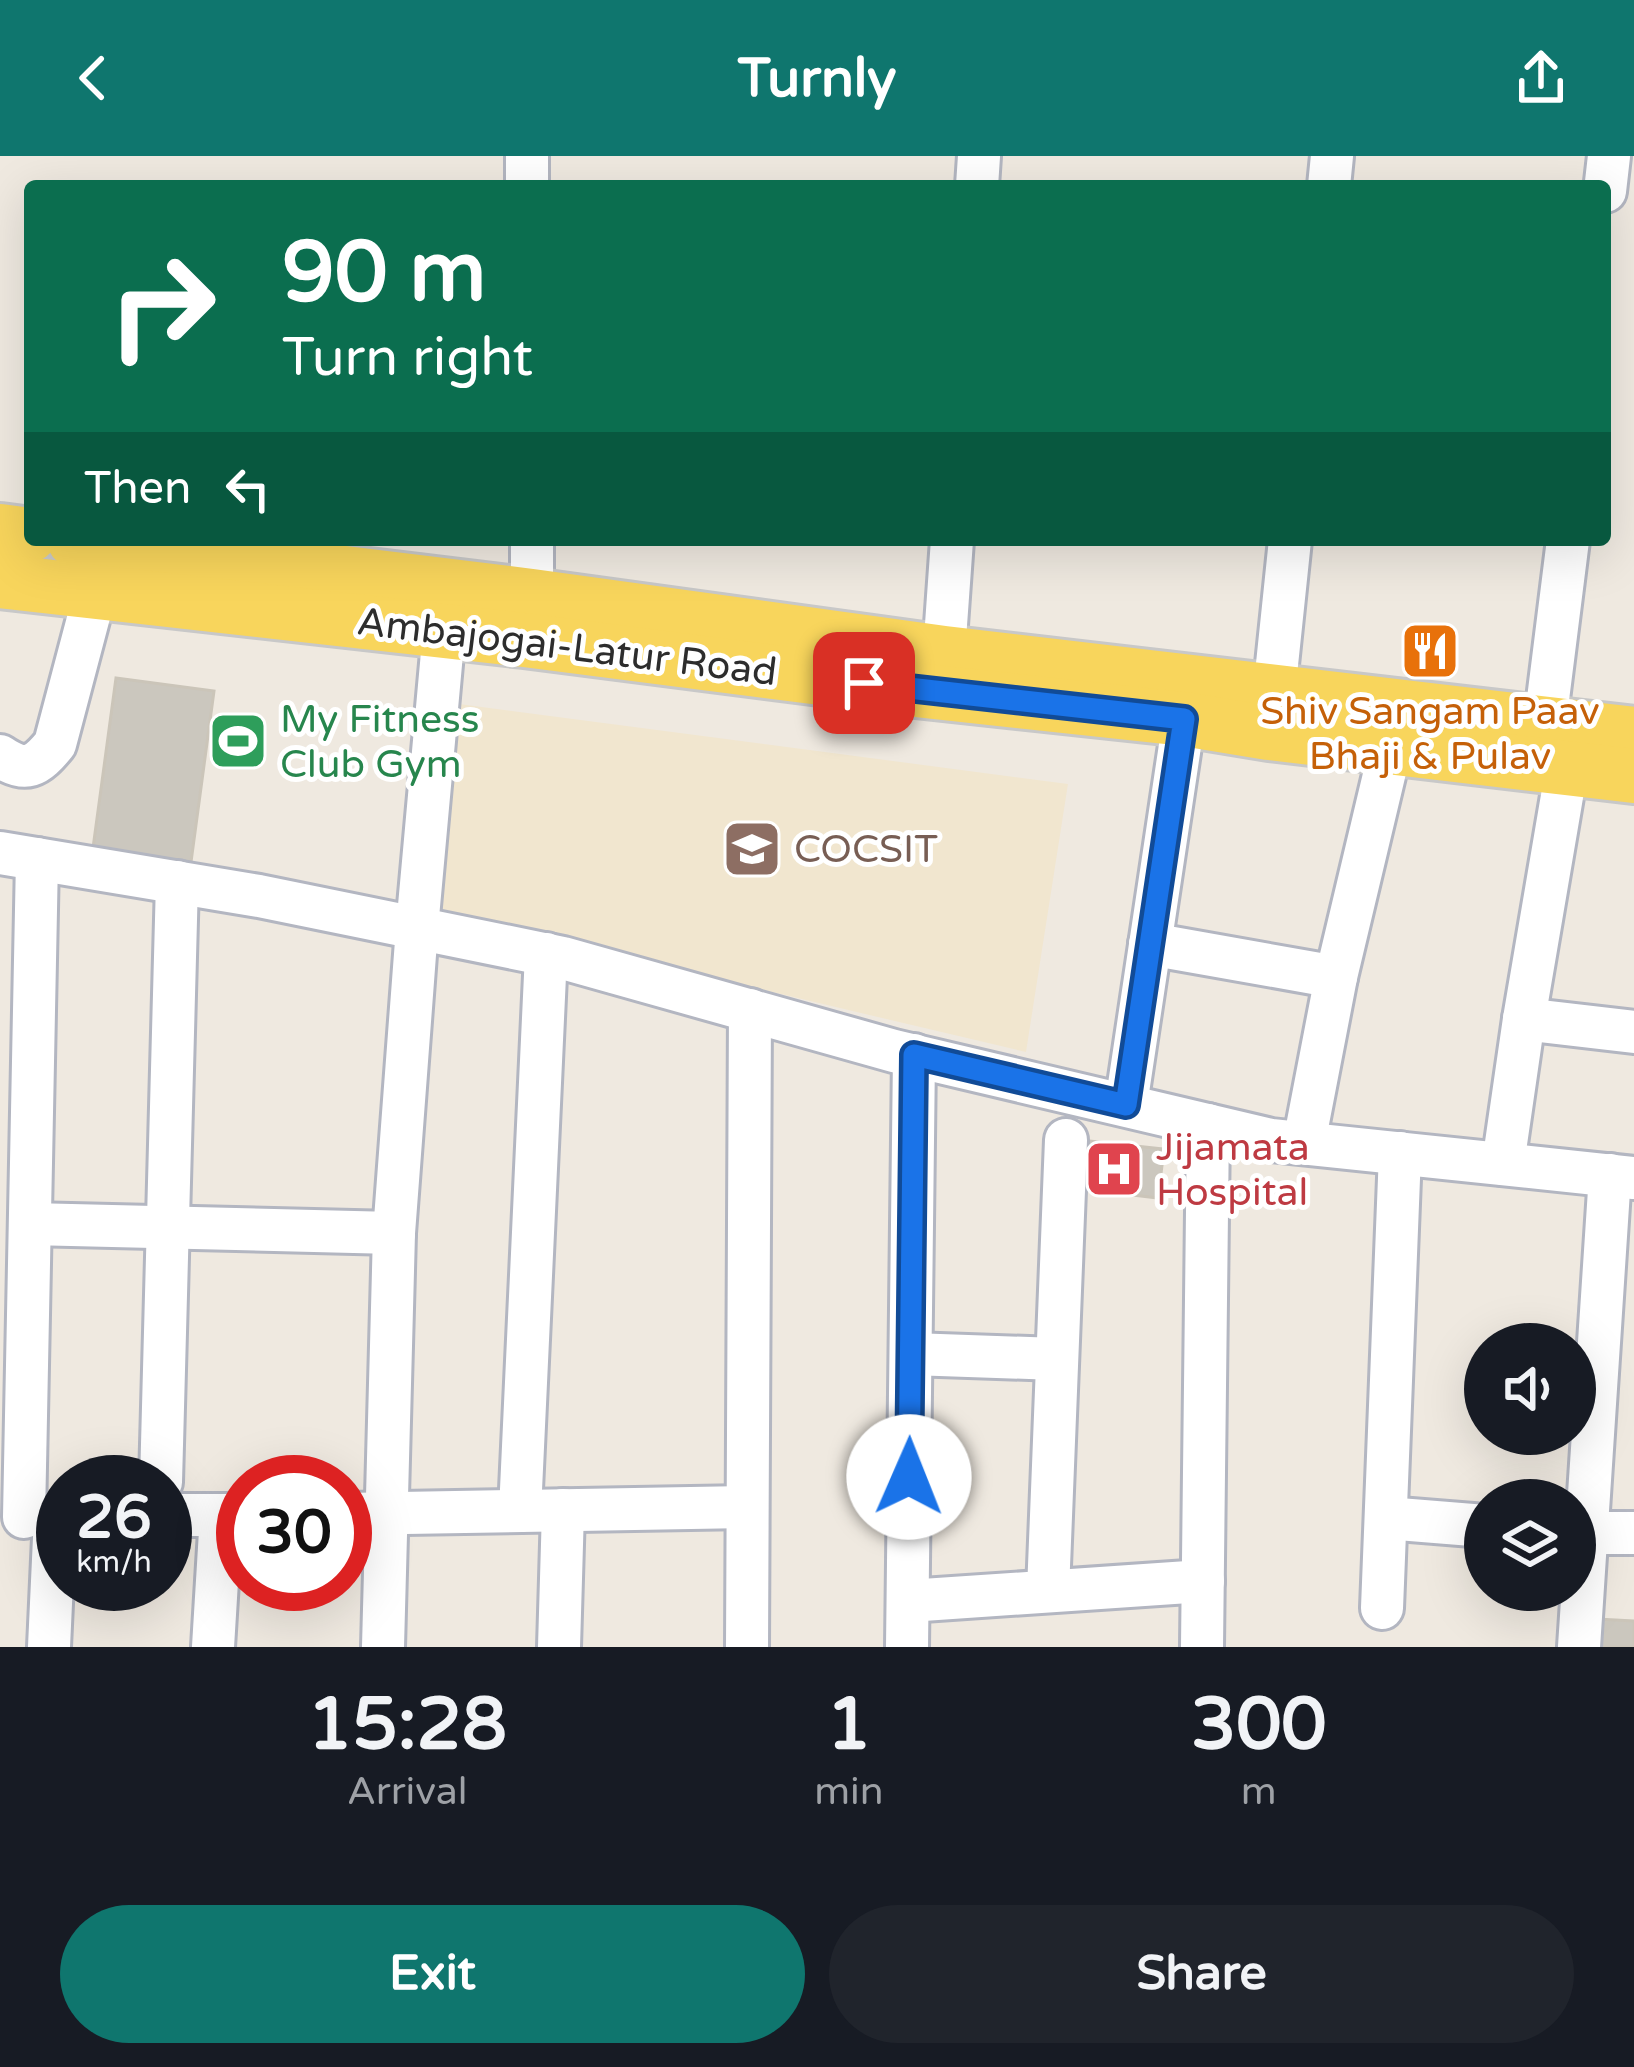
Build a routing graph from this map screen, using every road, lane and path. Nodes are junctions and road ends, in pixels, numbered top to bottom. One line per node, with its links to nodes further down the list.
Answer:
1 (109, 546): 8 (main road, Ambajogai-Latur Road)
2 (532, 546): 8 (street)
3 (952, 546): 10 (street)
4 (1289, 546): 11 (street)
5 (1568, 546): 14 (street)
6 (0, 581): 7 (main road, Ambajogai-Latur Road)
7 (95, 593): 9 (main road, Ambajogai-Latur Road); 16 (street)
8 (528, 618): 9 (main road, Ambajogai-Latur Road); 10 (main road, Ambajogai-Latur Road); 12 (main road, Ambajogai-Latur Road)
9 (444, 631): 20 (street)
10 (944, 653): 11 (main road, Ambajogai-Latur Road)
11 (1274, 693): 14 (main road, Ambajogai-Latur Road)
12 (1184, 719): 15 (main road, Ambajogai-Latur Road); 21 (street)
13 (1634, 734): 14 (main road, Ambajogai-Latur Road)
14 (1556, 745): 15 (main road, Ambajogai-Latur Road); 17 (main road, Ambajogai-Latur Road); 25 (street)
15 (1391, 746): 23 (street)
16 (0, 756)
17 (1634, 776)
18 (19, 856): 19 (street); 35 (street)
19 (177, 882): 20 (street); 36 (street)
20 (417, 928): 22 (street); 37 (street)
21 (1150, 944): 23 (street); 28 (street)
22 (545, 954): 24 (street); 45 (street)
23 (1336, 977): 31 (street)
24 (750, 1010): 27 (street); 43 (street)
25 (1524, 1019): 26 (street); 33 (street)
26 (1634, 1032)
27 (914, 1055): 28 (street); 38 (street)
28 (1126, 1105): 29 (street)
29 (1208, 1125): 31 (street); 53 (street)
30 (1066, 1140): 39 (street)
31 (1304, 1143): 32 (street)
32 (1400, 1153): 33 (street); 48 (street)
33 (1503, 1164): 34 (street)
34 (1622, 1176): 42 (street)
35 (30, 1224): 36 (street); 47 (street)
36 (168, 1227): 37 (street); 40 (street)
37 (394, 1233): 41 (street)
38 (911, 1354): 39 (street); 55 (street)
39 (1057, 1359): 54 (street)
40 (162, 1455)
41 (372, 1455)
42 (1586, 1479)
43 (747, 1507): 44 (street); 63 (street)
44 (563, 1510): 45 (street); 62 (street)
45 (520, 1511): 46 (street)
46 (372, 1514)
47 (35, 1516): 59 (street)
48 (1386, 1518): 49 (street); 56 (street)
49 (1464, 1524)
50 (1596, 1533): 51 (street)
51 (1634, 1533)
52 (372, 1561): 61 (street)
53 (1203, 1581): 54 (street); 65 (street)
54 (1048, 1591): 55 (street)
55 (908, 1600): 64 (street)
56 (1382, 1608)
57 (218, 1611): 60 (street)
58 (1579, 1611): 66 (street)
59 (49, 1647)
60 (213, 1647)
61 (383, 1647)
62 (559, 1647)
63 (747, 1647)
64 (908, 1647)
65 (1202, 1647)
66 (1579, 1647)

